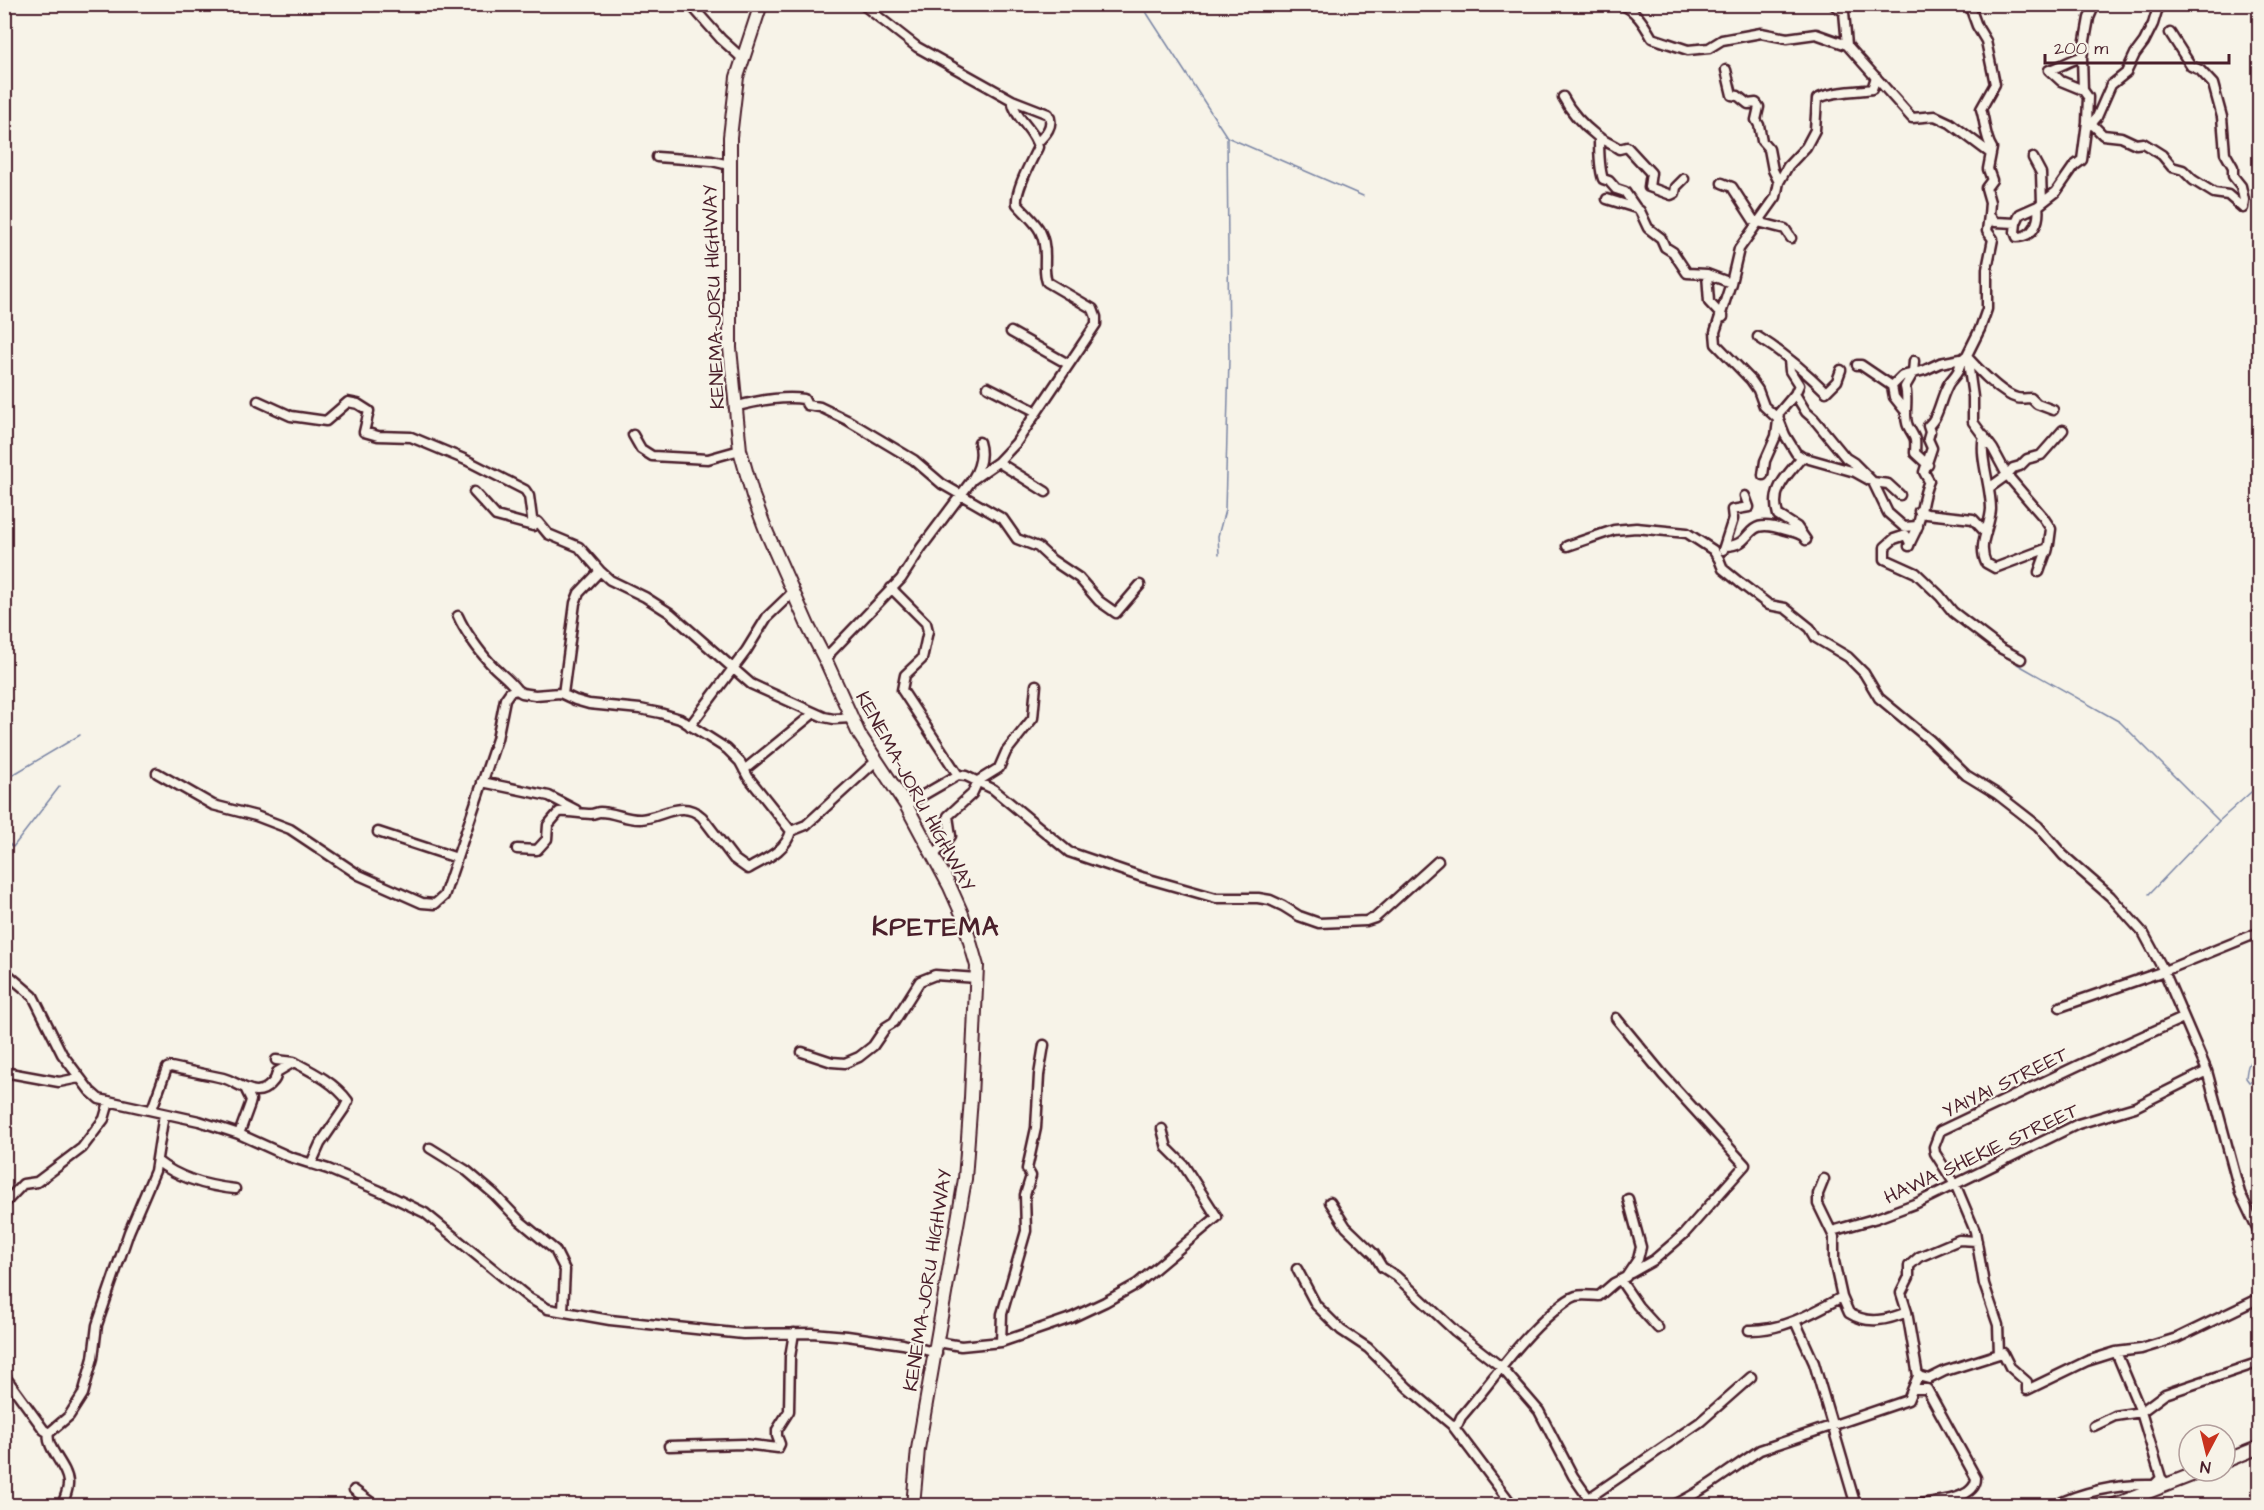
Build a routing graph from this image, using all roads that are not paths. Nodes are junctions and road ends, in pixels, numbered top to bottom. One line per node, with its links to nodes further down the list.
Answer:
1 (690, 4): 12 (street)
2 (761, 4): 12 (highway, KENEMA-JORU HIGHWAY)
3 (862, 4): 17 (street)
4 (1620, 4): 10 (street)
5 (1833, 4): 10 (street)
6 (1969, 4): 21 (street)
7 (2095, 4): 11 (street)
8 (2159, 4): 18 (street)
9 (2170, 33): 18 (street)
10 (1847, 45): 14 (street)
11 (2082, 57): 15 (street); 15 (street)
12 (742, 58): 24 (highway, KENEMA-JORU HIGHWAY)
13 (1726, 70): 26 (street)
14 (1876, 76): 21 (street); 26 (street)
15 (2083, 90): 18 (street)
16 (1563, 97): 19 (street)
17 (1012, 100): 20 (street); 20 (street)
18 (2089, 124): 29 (street)
19 (1599, 137): 25 (street); 30 (street)
20 (1037, 143): 43 (street)
21 (1990, 153): 31 (street)
22 (657, 158): 24 (street)
23 (2033, 158): 29 (street)
24 (729, 165): 51 (highway, KENEMA-JORU HIGHWAY)
25 (1684, 179)
26 (1779, 182): 32 (street)
27 (1722, 183): 32 (street)
28 (1608, 200): 30 (street)
29 (2040, 205): 33 (street); 33 (street)
30 (1636, 208): 35 (street)
31 (1989, 215): 33 (street); 40 (street)
32 (1759, 223): 34 (street); 36 (street)
33 (2016, 223)
34 (1791, 238)
35 (1707, 274): 36 (street); 37 (street)
36 (1731, 282): 37 (street)
37 (1724, 319): 55 (street)
38 (1011, 332): 43 (street)
39 (1758, 337): 41 (street)
40 (1965, 357): 46 (street); 52 (street); 58 (street); 63 (street)
41 (1789, 360): 45 (street); 49 (street)
42 (1914, 361): 46 (street)
43 (1068, 364): 53 (street)
44 (1857, 365): 47 (street)
45 (1841, 370)
46 (1913, 373): 47 (street); 54 (street)
47 (1892, 386): 54 (street)
48 (988, 387): 53 (street)
49 (1795, 394): 55 (street); 67 (street)
50 (258, 401): 75 (street)
51 (734, 407): 60 (highway, KENEMA-JORU HIGHWAY); 71 (street)
52 (2053, 410)
53 (1036, 412): 62 (street)
54 (1906, 412): 63 (street)
55 (1779, 420): 61 (street); 64 (street)
56 (2062, 430): 65 (street)
57 (633, 435): 60 (street)
58 (1984, 436): 65 (street); 68 (street)
59 (979, 442): 66 (street)
60 (740, 450): 85 (highway, KENEMA-JORU HIGHWAY)
61 (1802, 457): 67 (street); 80 (street)
62 (998, 462): 66 (street); 70 (street)
63 (1928, 465): 74 (street)
64 (1763, 475)
65 (2007, 475): 68 (street); 77 (street)
66 (972, 480): 71 (street)
67 (1873, 482): 73 (street); 78 (street)
68 (1989, 488): 77 (street)
69 (474, 492): 75 (street)
70 (1046, 492)
71 (961, 494): 83 (street); 84 (street)
72 (1745, 495): 80 (street)
73 (1900, 495)
74 (1919, 511): 76 (street); 77 (street)
75 (534, 526): 82 (street)
76 (1918, 526): 78 (street); 78 (street)
77 (1986, 533)
78 (1907, 537): 87 (street)
79 (1568, 546): 81 (street)
80 (1725, 546): 81 (street)
81 (1719, 559): 112 (street)
82 (600, 572): 89 (street); 92 (street)
83 (1140, 585)
84 (891, 588): 88 (street); 99 (street)
85 (793, 592): 88 (highway, KENEMA-JORU HIGHWAY); 89 (street)
86 (458, 616): 91 (street)
87 (2021, 659)
88 (826, 661): 94 (highway, KENEMA-JORU HIGHWAY)
89 (732, 669): 93 (street); 95 (street)
90 (1036, 685): 100 (street)
91 (517, 690): 92 (street); 101 (street)
92 (563, 694): 95 (street)
93 (814, 713): 94 (street); 97 (street)
94 (851, 718): 96 (highway, KENEMA-JORU HIGHWAY)
95 (690, 726): 97 (street)
96 (876, 761): 102 (highway, KENEMA-JORU HIGHWAY); 104 (street)
97 (744, 770): 104 (street)
98 (157, 773): 108 (street)
99 (958, 776): 100 (street); 102 (street)
100 (978, 781): 107 (street); 109 (street)
101 (482, 782): 103 (street); 108 (street)
102 (906, 805): 107 (highway, KENEMA-JORU HIGHWAY)
103 (579, 811): 104 (street); 106 (street)
104 (791, 831)
105 (378, 832): 108 (street)
106 (517, 849)
107 (934, 855): 113 (highway, KENEMA-JORU HIGHWAY)
108 (457, 858)
109 (1438, 861)
110 (2259, 932): 112 (street)
111 (4, 971): 123 (street)
112 (2164, 971): 114 (street); 116 (street)
113 (977, 978): 118 (street); 154 (highway, KENEMA-JORU HIGHWAY)
114 (2060, 1007)
115 (1616, 1018): 143 (street)
116 (2183, 1018): 121 (street); 134 (street, YAIYAI STREET)
117 (1044, 1045): 153 (street)
118 (802, 1052)
119 (276, 1060): 120 (street)
120 (294, 1062): 124 (street); 132 (street)
121 (2207, 1071): 134 (street, HAWA SHEKIE STREET); 140 (street)
122 (4, 1072): 123 (street)
123 (79, 1078): 125 (street)
124 (246, 1090): 126 (street); 129 (street)
125 (109, 1102): 126 (street); 138 (street)
126 (152, 1109): 127 (street)
127 (164, 1114): 129 (street); 131 (street)
128 (1162, 1129): 153 (street)
129 (239, 1134): 132 (street)
130 (430, 1148): 147 (street)
131 (157, 1161): 135 (street); 169 (street)
132 (311, 1164): 147 (street)
133 (1824, 1179): 139 (street)
134 (1956, 1186): 139 (street, HAWA SHEKIE STREET); 141 (street, YAIYAI STREET)
135 (235, 1189)
136 (1628, 1199): 143 (street)
137 (1330, 1202): 158 (street)
138 (4, 1204)
139 (1832, 1231): 145 (street)
140 (2259, 1235)
141 (1977, 1241): 148 (street); 156 (street, YAIYAI STREET)
142 (1298, 1269): 166 (street)
143 (1628, 1275): 144 (street)
144 (1621, 1281): 150 (street); 158 (street)
145 (1842, 1298): 148 (street); 149 (street)
146 (2259, 1298): 155 (street)
147 (563, 1311): 152 (street)
148 (1907, 1312): 160 (street)
149 (1795, 1321): 151 (street); 167 (street)
150 (1658, 1328)
151 (1749, 1330)
152 (794, 1333): 154 (street); 170 (street)
153 (1000, 1342): 154 (street)
154 (937, 1347): 179 (highway, KENEMA-JORU HIGHWAY)
155 (2116, 1352): 156 (street); 165 (street)
156 (1999, 1354): 162 (street)
157 (2259, 1362): 165 (street)
158 (1501, 1367): 166 (street); 176 (street)
159 (4, 1376): 169 (street)
160 (1918, 1376): 162 (street); 163 (street)
161 (1751, 1377): 176 (street)
162 (1929, 1379): 164 (street)
163 (1913, 1389): 164 (street); 167 (street)
164 (1927, 1389): 183 (street)
165 (2141, 1412): 168 (street); 174 (street)
166 (1452, 1425): 180 (street)
167 (1832, 1426): 181 (street); 182 (street)
168 (2094, 1426)
169 (49, 1433): 177 (street)
170 (669, 1446)
171 (2259, 1447): 172 (highway)
172 (2237, 1456)
173 (2177, 1478): 174 (highway)
174 (2165, 1482): 184 (street); 185 (highway)
175 (354, 1490): 178 (street)
176 (1591, 1502)
177 (62, 1506)
178 (376, 1506)
179 (913, 1506)
180 (1513, 1506)
181 (1672, 1506)
182 (1856, 1506)
183 (1905, 1506)
184 (2054, 1506)
185 (2112, 1506)

